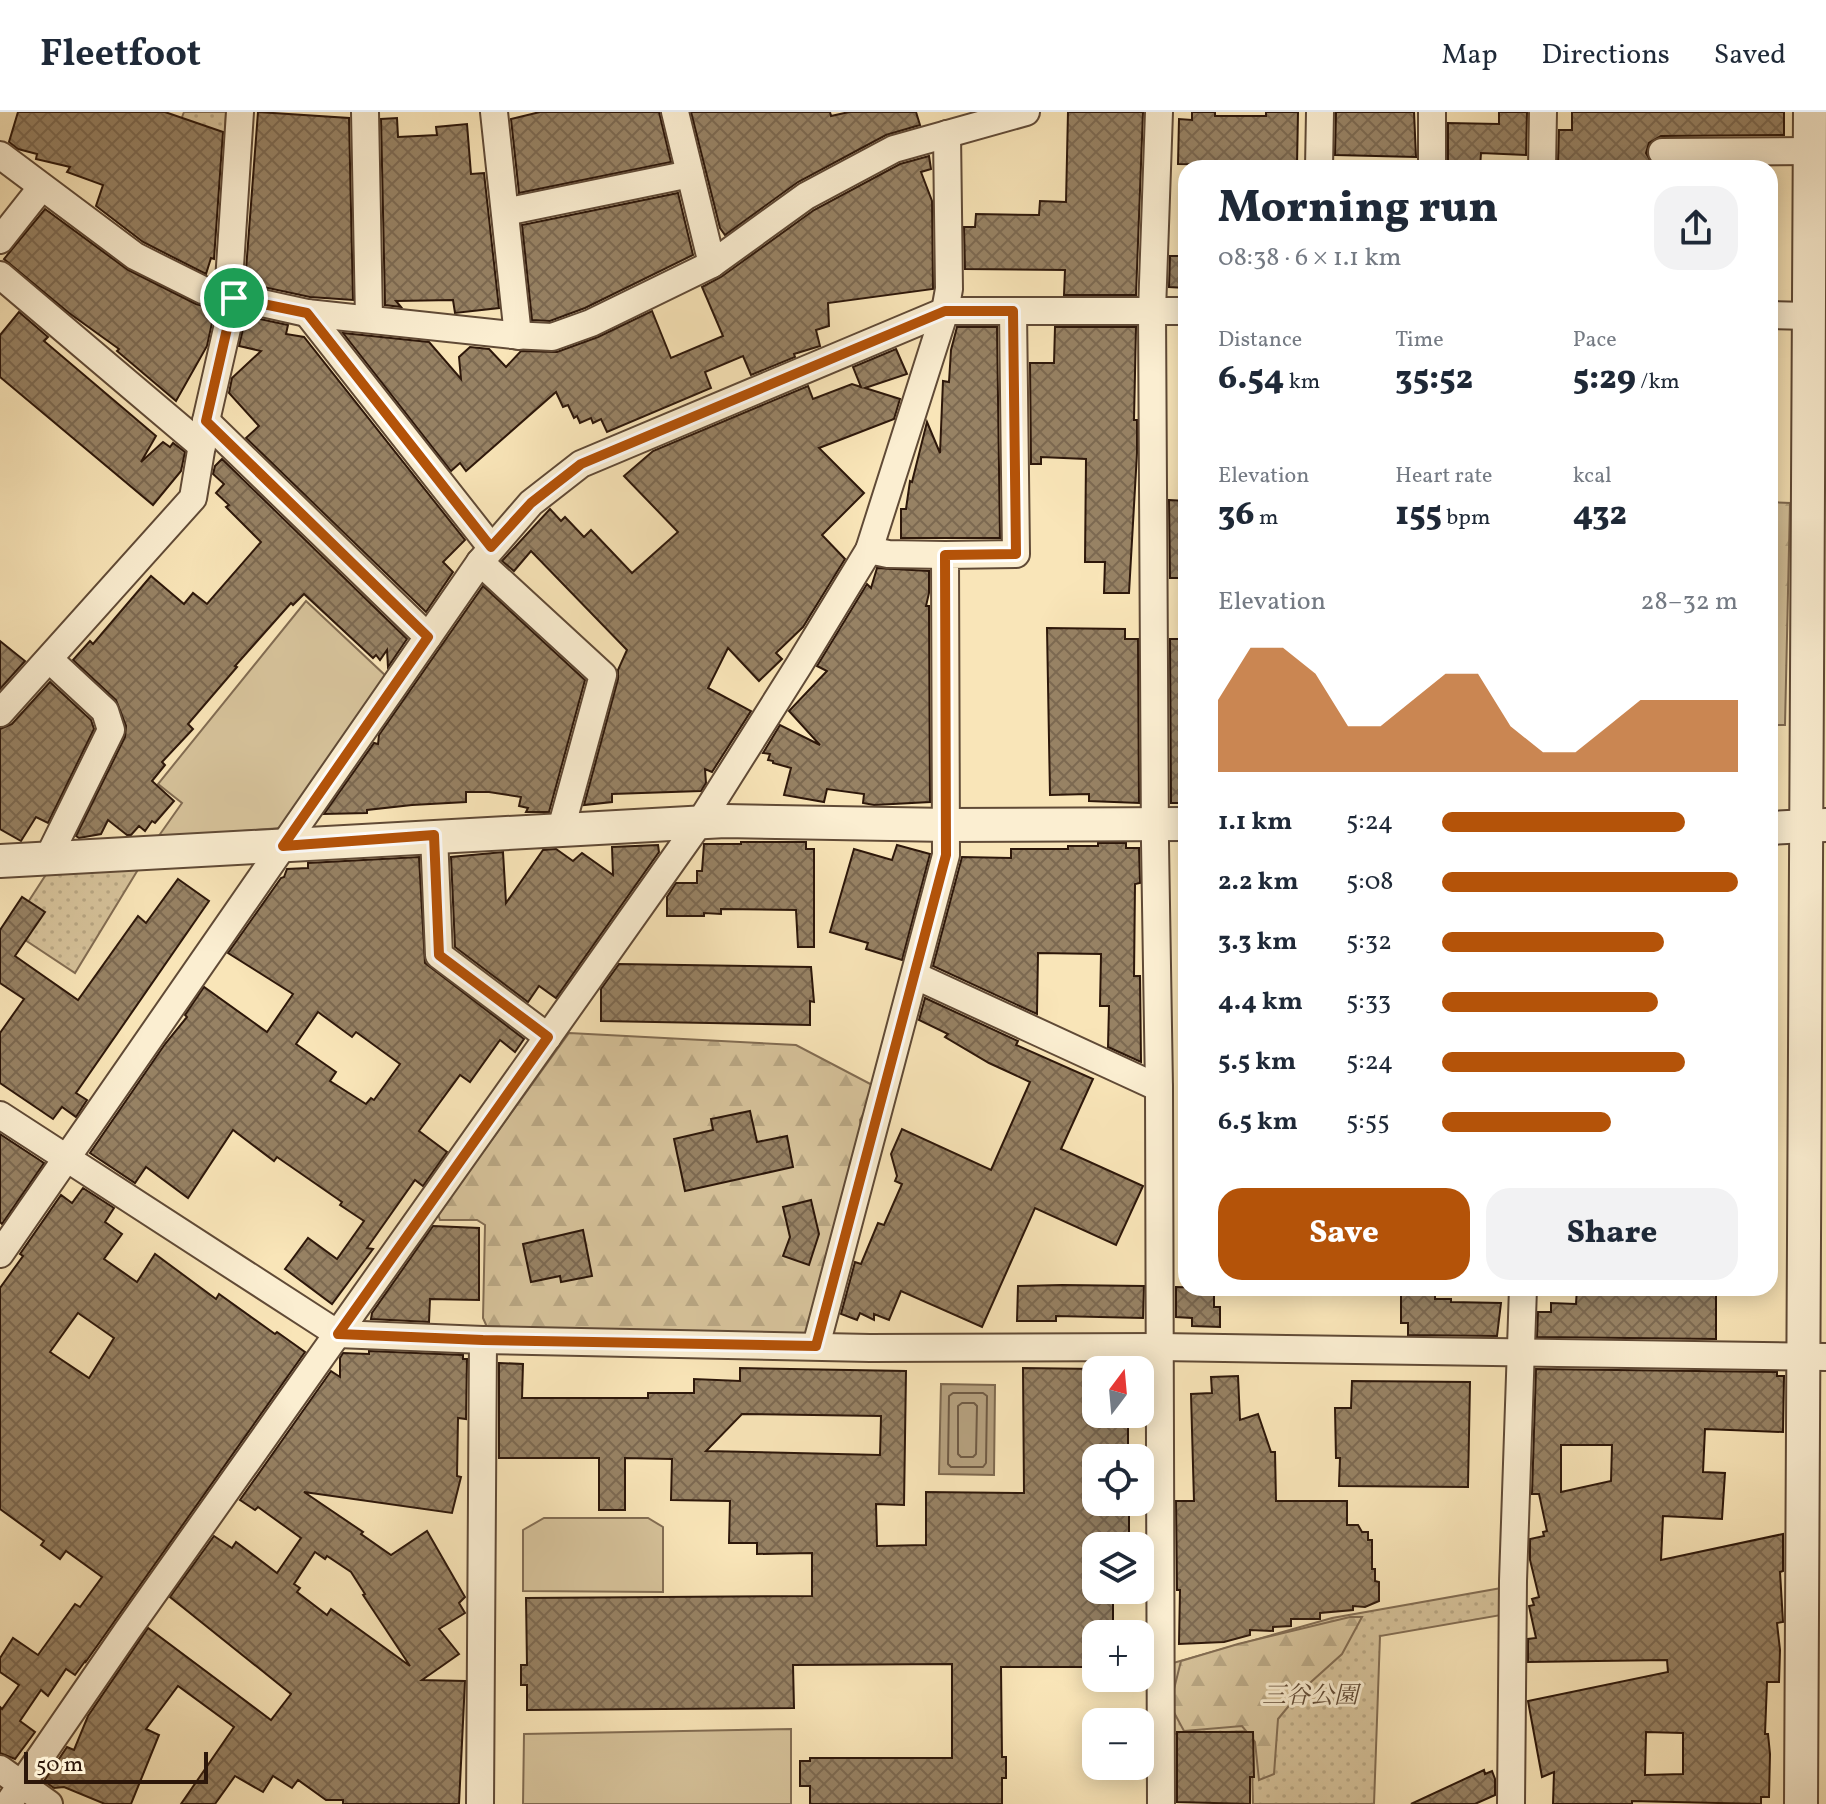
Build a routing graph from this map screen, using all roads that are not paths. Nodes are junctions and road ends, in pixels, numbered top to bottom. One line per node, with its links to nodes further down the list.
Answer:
1 (240, 112): 24 (street)
2 (365, 112): 32 (street)
3 (494, 112): 20 (street)
4 (675, 112): 18 (street)
5 (1026, 112): 11 (street)
6 (1159, 112): 27 (street)
7 (1320, 112): 15 (street)
8 (1432, 112): 16 (street)
9 (1543, 112): 17 (street)
10 (1810, 112): 12 (street)
11 (947, 134): 22 (street); 25 (street)
12 (1810, 151): 13 (street); 31 (street)
13 (1662, 152)
14 (0, 155): 19 (street)
15 (1319, 160)
16 (1432, 160)
17 (1542, 160)
18 (690, 174): 20 (street); 22 (street)
19 (41, 188): 21 (street); 24 (street)
20 (505, 212): 33 (street)
21 (0, 240)
22 (712, 264): 33 (street)
23 (0, 275): 34 (street)
24 (231, 297): 29 (street); 34 (street)
25 (945, 311): 26 (street); 35 (street); 36 (street)
26 (1013, 311): 27 (street); 37 (street)
27 (1152, 311): 28 (street); 42 (street)
28 (1178, 311)
29 (307, 313): 32 (street); 36 (street)
30 (1778, 315): 31 (street)
31 (1808, 316): 44 (street)
32 (369, 319): 33 (street)
33 (518, 336)
34 (204, 434): 38 (street); 39 (street)
35 (869, 550): 37 (street); 41 (street)
36 (486, 555): 38 (street); 46 (street)
37 (945, 555): 43 (street)
38 (428, 637): 48 (street)
39 (49, 659): 40 (street); 49 (street)
40 (0, 713)
41 (700, 822): 43 (street); 46 (street); 52 (street)
42 (1170, 824): 43 (street); 53 (street)
43 (948, 825): 51 (street)
44 (1816, 825): 45 (street); 63 (street)
45 (1778, 827)
46 (561, 829): 47 (street)
47 (434, 835): 48 (street); 52 (street)
48 (283, 846): 49 (street); 55 (street)
49 (48, 858): 50 (street)
50 (0, 861)
51 (916, 976): 53 (street); 60 (street)
52 (548, 1037): 58 (street)
53 (1159, 1088): 61 (street)
54 (0, 1115): 55 (street)
55 (65, 1159): 56 (street); 58 (street)
56 (0, 1254)
57 (1523, 1296): 62 (street)
58 (338, 1334): 59 (street); 64 (street)
59 (483, 1340): 60 (street); 66 (street)
60 (816, 1346): 61 (street)
61 (1160, 1347): 62 (street); 67 (street)
62 (1522, 1352): 63 (street); 68 (street)
63 (1814, 1357): 69 (street)
64 (9, 1786): 65 (street)
65 (49, 1804)
66 (480, 1804)
67 (1161, 1804)
68 (1511, 1804)
69 (1801, 1804)

